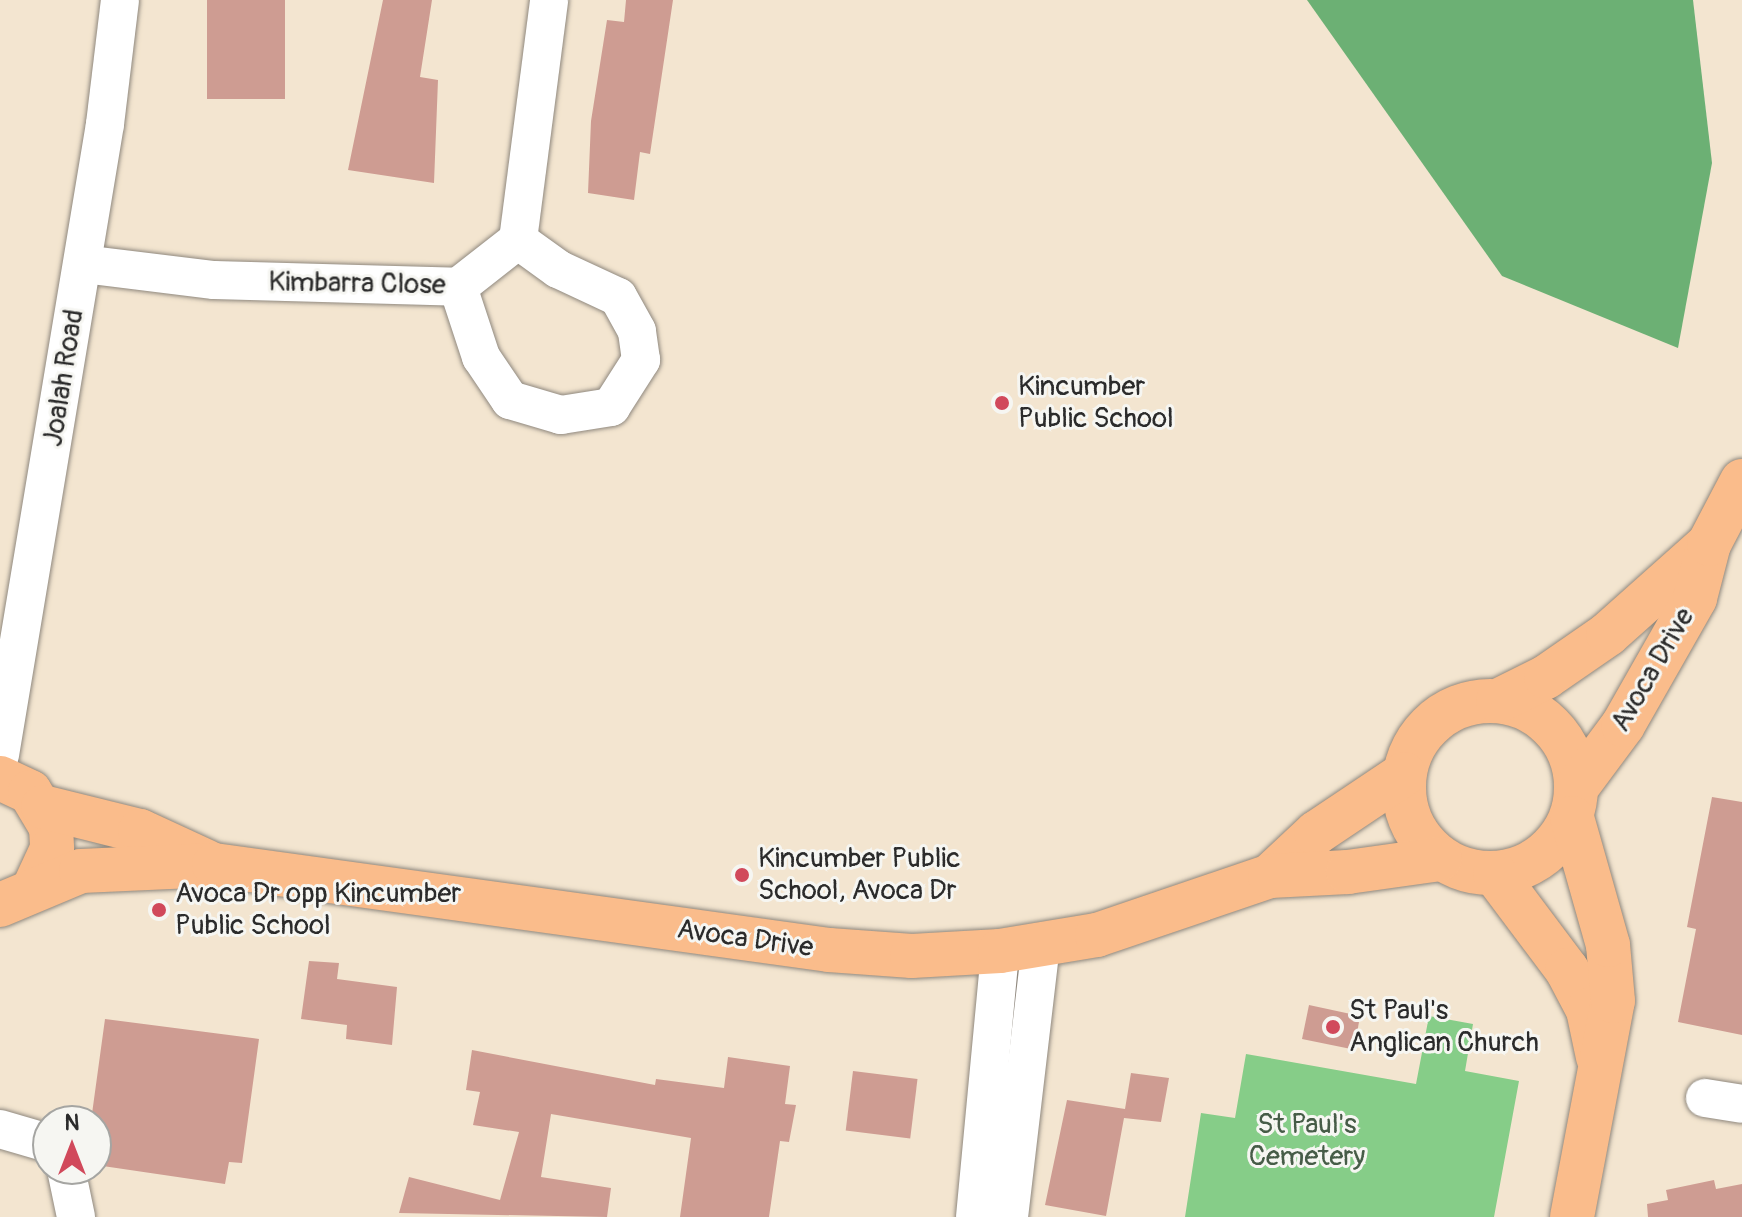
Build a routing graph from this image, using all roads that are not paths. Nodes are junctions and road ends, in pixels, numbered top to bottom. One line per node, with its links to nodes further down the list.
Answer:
1 (120, 0): 4 (street, Joalah Road)
2 (549, 0): 3 (street)
3 (518, 240): 5 (street, Kimbarra Close); 5 (street)
4 (83, 264): 5 (street, Kimbarra Close); 9 (street, Joalah Road)
5 (458, 287)
6 (1742, 481): 7 (main road, Avoca Drive)
7 (1709, 544): 8 (main road, Avoca Drive); 12 (main road, Avoca Drive)
8 (1498, 701): 10 (main road); 12 (main road)
9 (0, 755)
10 (1404, 774): 14 (main road); 17 (main road, Avoca Drive)
11 (0, 778): 13 (main road, Avoca Drive)
12 (1574, 802): 16 (main road); 20 (main road)
13 (43, 807): 15 (main road, Avoca Drive); 18 (main road, Avoca Drive)
14 (1440, 859): 16 (main road); 17 (main road, Avoca Drive)
15 (214, 865): 18 (main road, Avoca Drive); 19 (main road, Avoca Drive)
16 (1495, 874): 20 (main road)
17 (1270, 876): 19 (main road, Avoca Drive)
18 (17, 896)
19 (1021, 949): 27 (street); 28 (street)
20 (1599, 1059): 29 (main road)
21 (1705, 1098): 22 (street)
22 (1742, 1104)
23 (0, 1129): 24 (street)
24 (32, 1138)
25 (69, 1185): 26 (street)
26 (76, 1217)
27 (975, 1217)
28 (1009, 1217)
29 (1572, 1217)

